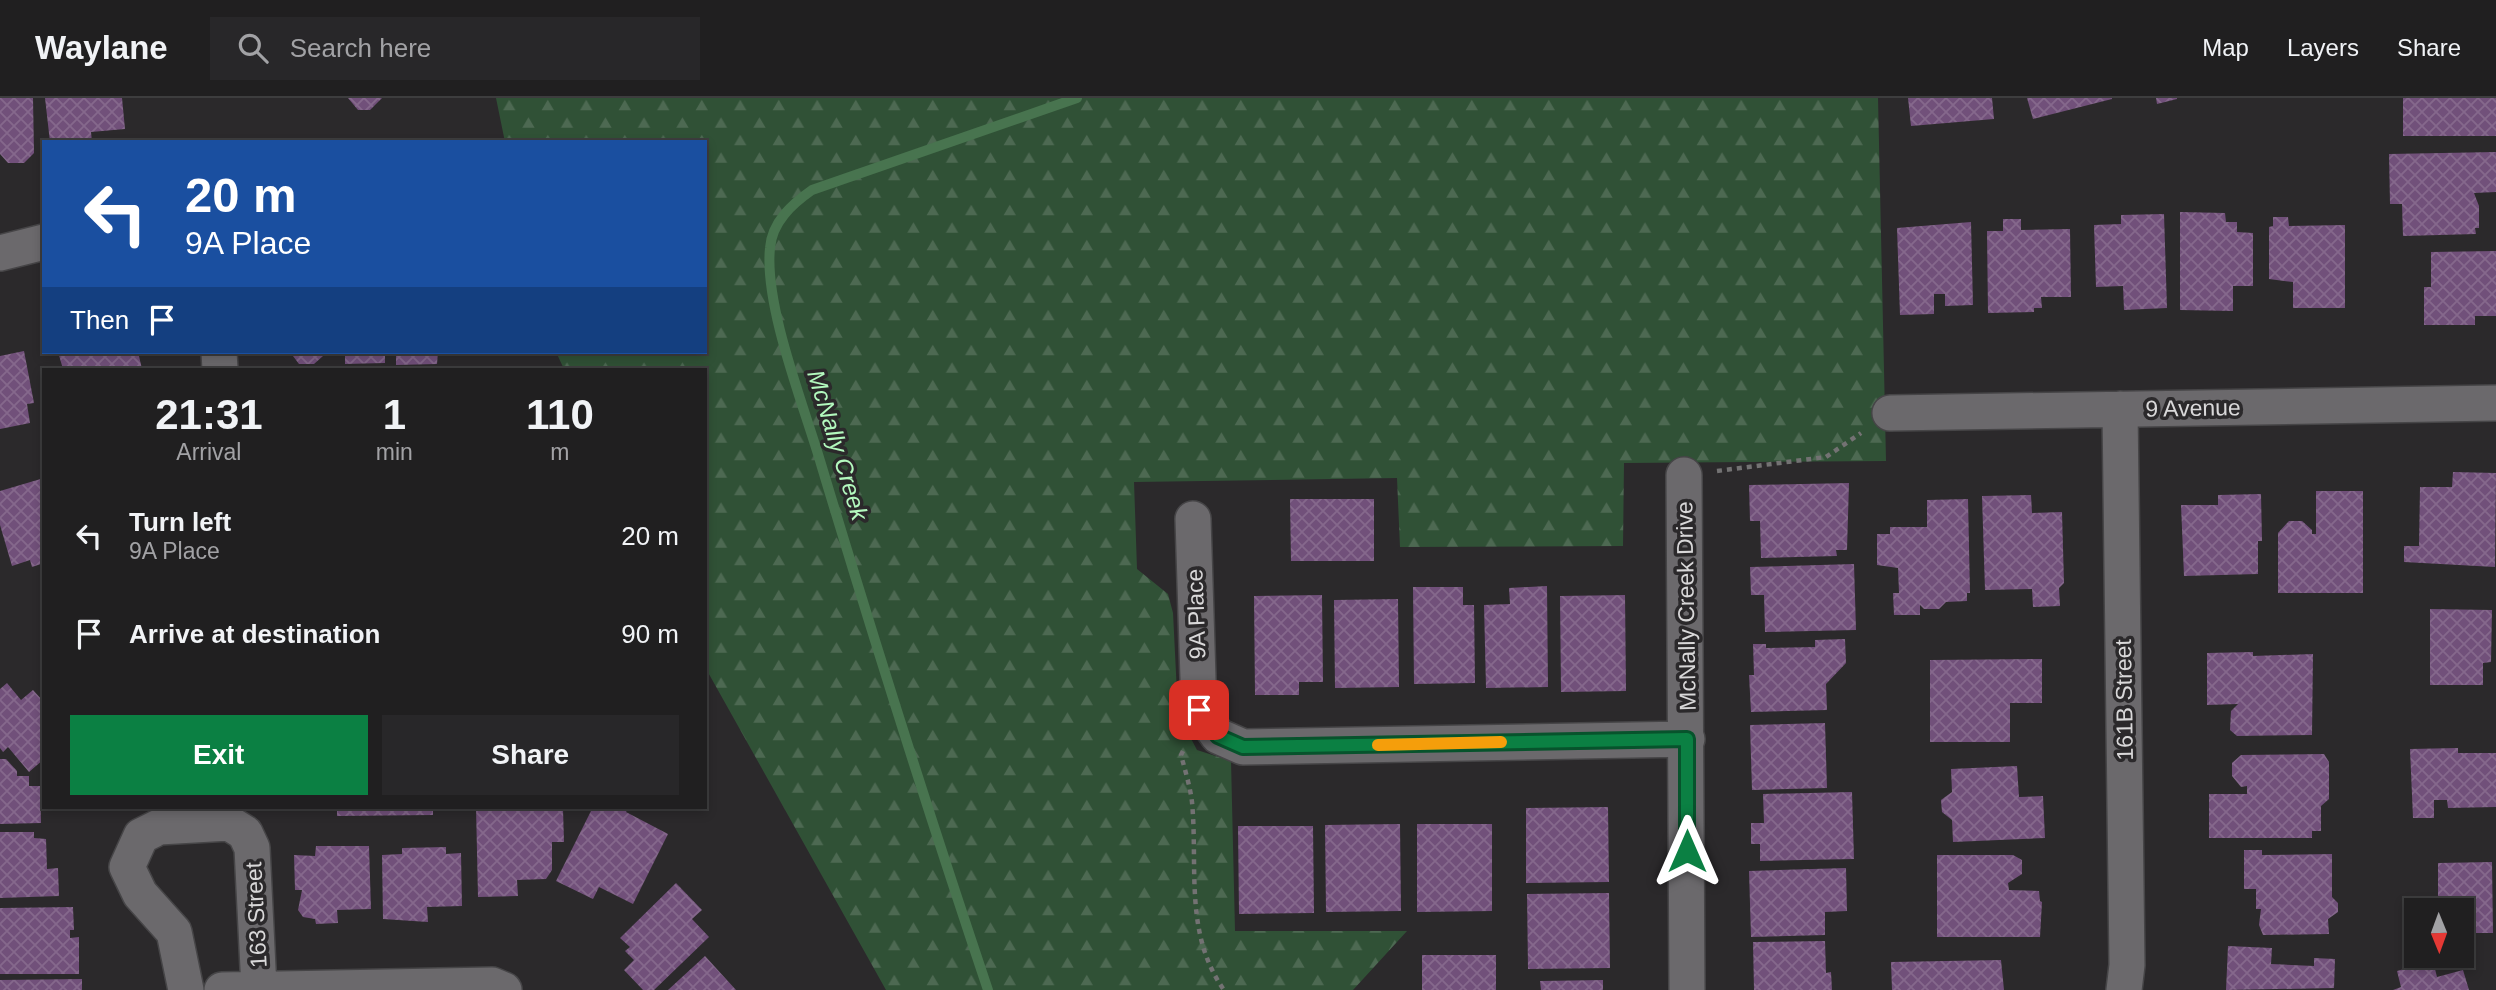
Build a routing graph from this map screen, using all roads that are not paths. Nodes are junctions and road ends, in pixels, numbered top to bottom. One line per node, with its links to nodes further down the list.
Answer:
1 (42, 242): 2 (street)
2 (0, 253)
3 (2496, 403): 4 (street, 9 Avenue)
4 (2120, 409): 5 (street, 9 Avenue); 14 (street, 161B Street)
5 (1890, 413)
6 (1684, 475): 8 (street, McNally Creek Drive)
7 (1193, 519): 8 (street, 9A Place)
8 (1687, 739): 13 (street, McNally Creek Drive)
9 (259, 988): 10 (street, 163 Street); 11 (street, 163 Street); 12 (street, 163 Street)
10 (186, 990)
11 (222, 990)
12 (504, 990)
13 (1687, 990)
14 (2124, 990)

